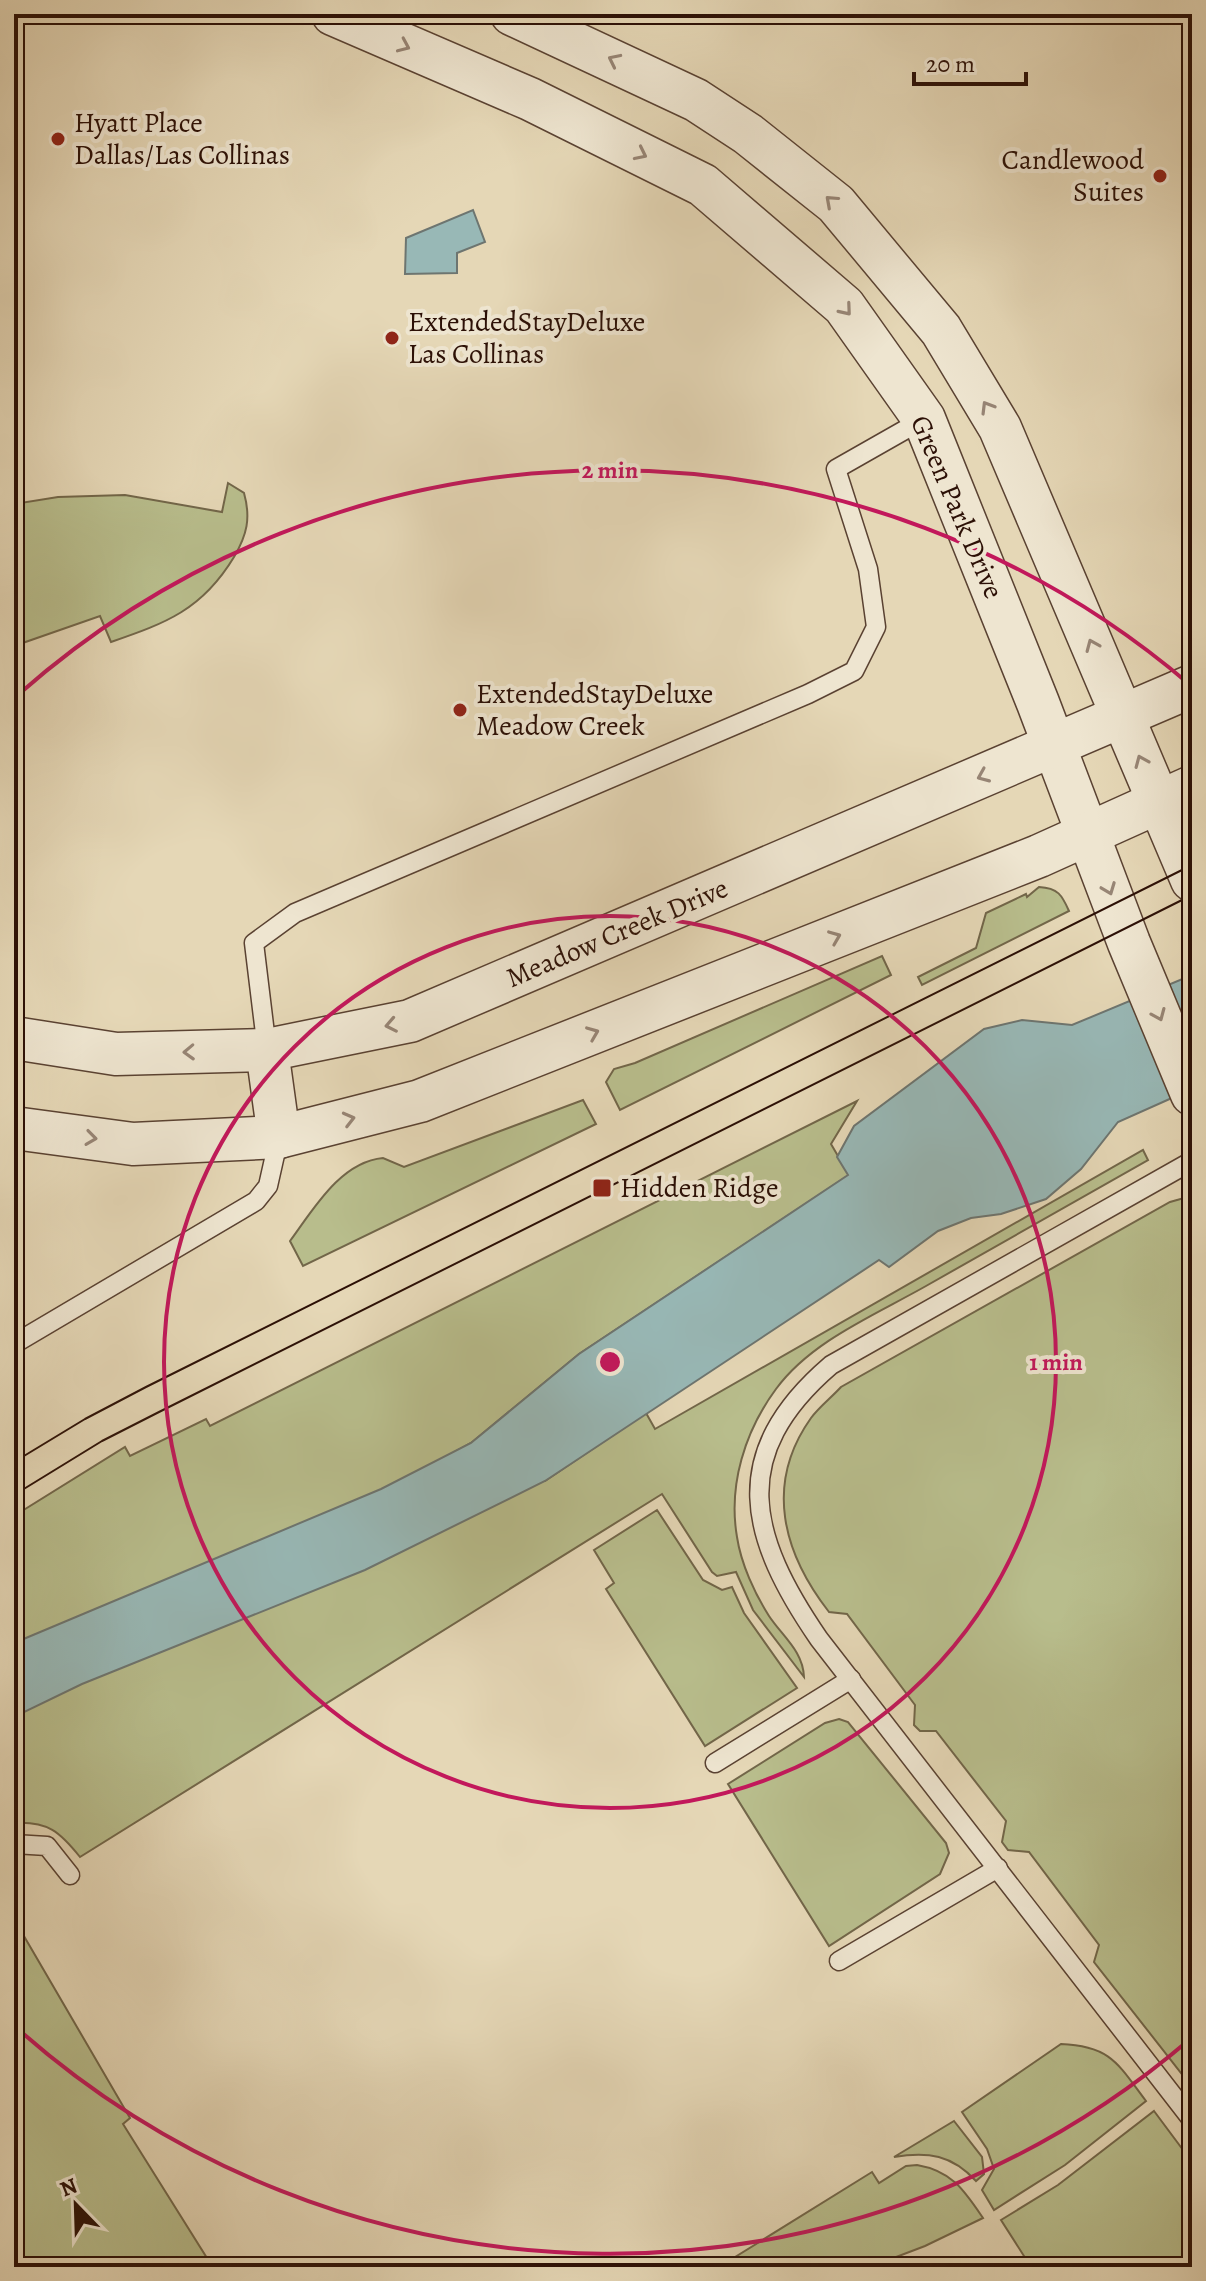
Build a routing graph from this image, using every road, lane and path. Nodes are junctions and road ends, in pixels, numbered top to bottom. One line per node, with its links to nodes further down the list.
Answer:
1 (333, 14): 3 (street, Green Park Drive, one-way to 3)
2 (512, 14): 5 (street, one-way to 2)
3 (924, 419): 6 (street, Green Park Drive); 11 (lane)
4 (1192, 686): 5 (street, Meadow Creek Drive)
5 (1122, 717): 6 (street, Meadow Creek Drive); 7 (street, one-way to 5)
6 (1055, 746): 8 (street, Green Park Drive); 11 (street, Meadow Creek Drive, one-way to 11)
7 (1176, 796): 8 (street); 9 (street)
8 (1089, 836): 12 (street, Green Park Drive, one-way to 12); 14 (street, one-way to 8)
9 (1192, 880)
10 (14, 1038): 11 (street, Meadow Creek Drive, one-way to 10)
11 (267, 1050): 14 (street)
12 (1192, 1094)
13 (14, 1128): 14 (street, one-way to 14)
14 (279, 1137): 16 (lane)
15 (1192, 1161): 17 (lane)
16 (14, 1344)
17 (851, 1679): 18 (lane); 20 (lane)
18 (715, 1763)
19 (14, 1844): 21 (lane)
20 (998, 1868): 22 (lane); 23 (lane)
21 (70, 1875)
22 (839, 1961)
23 (1192, 2120)

